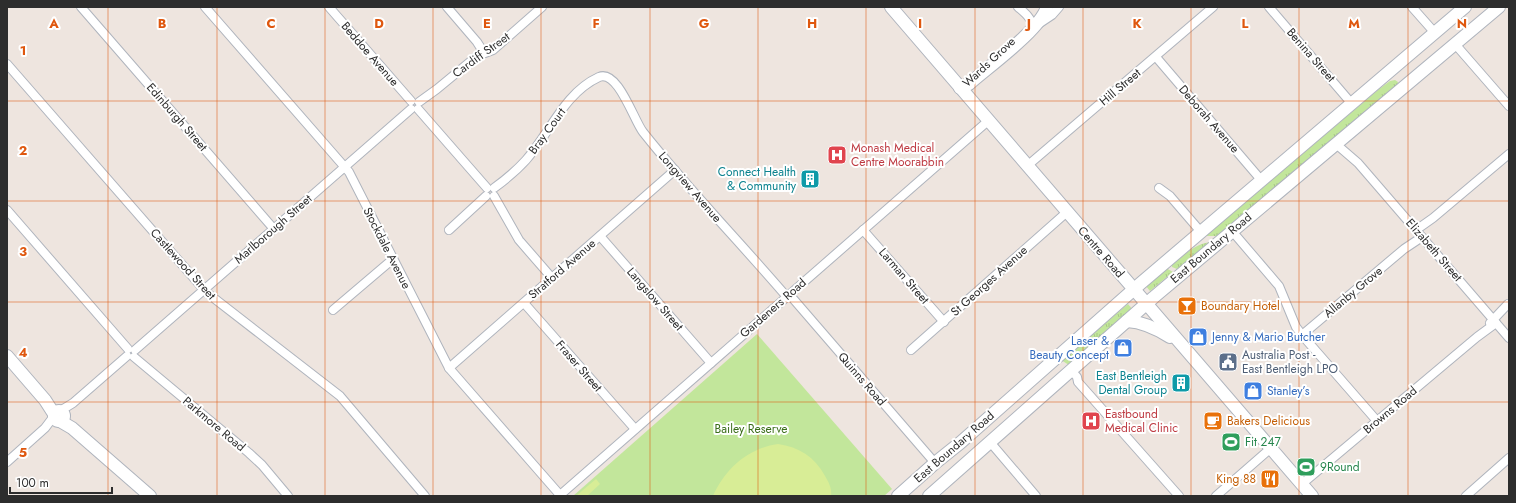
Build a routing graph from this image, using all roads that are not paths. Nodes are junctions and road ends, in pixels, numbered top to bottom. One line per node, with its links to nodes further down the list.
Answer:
1 (81, 7): 40 (street, Edinburgh Street)
2 (205, 7): 32 (street, Stockdale Avenue)
3 (329, 7): 27 (street, Beddoe Avenue)
4 (447, 7): 19 (street)
5 (542, 7): 19 (street, Cardiff Street)
6 (891, 7): 25 (main road, Centre Road)
7 (1018, 7): 16 (street)
8 (1041, 7): 16 (main road)
9 (1047, 7): 16 (main road)
10 (1059, 7): 16 (street)
11 (1213, 7): 20 (street, Hill Street)
12 (1269, 7): 26 (street, Benina Street)
13 (1412, 7): 17 (street)
14 (1465, 7): 17 (main road, East Boundary Road)
15 (1499, 7): 18 (main road, East Boundary Road)
16 (1034, 24): 25 (main road, Wards Grove)
17 (1435, 33): 22 (main road, East Boundary Road)
18 (1455, 44): 24 (main road, East Boundary Road); 28 (street)
19 (484, 53): 27 (street, Cardiff Street)
20 (1156, 56): 33 (street, Hill Street); 35 (street, Deborah Avenue)
21 (7, 64): 53 (street, Castlewood Street)
22 (1395, 67): 24 (main road); 26 (main road, East Boundary Road)
23 (601, 76): 34 (street, Longview Avenue); 37 (street, Bray Court)
24 (1408, 83): 30 (main road, East Boundary Road)
25 (960, 88): 29 (main road, Centre Road)
26 (1352, 104): 35 (main road, East Boundary Road)
27 (415, 105): 32 (street, Marlborough Street); 37 (street, Beddoe Avenue)
28 (1509, 106)
29 (988, 120): 33 (main road, Centre Road); 42 (street, Gardeners Road)
30 (1339, 142): 43 (main road, East Boundary Road); 45 (street, Elizabeth Street)
31 (1509, 154): 45 (street, Allanby Grove)
32 (344, 166): 40 (street, Marlborough Street); 49 (street, Stockdale Avenue)
33 (1028, 166): 39 (main road, Centre Road)
34 (675, 170): 46 (street, Stratford Avenue); 55 (street, Longview Avenue)
35 (1262, 181): 44 (main road, East Boundary Road)
36 (1159, 188): 44 (street)
37 (490, 192): 41 (street, Bray Court); 52 (street, Beddoe Avenue)
38 (7, 210): 67 (street, Parkmore Road)
39 (1067, 212): 54 (main road, Centre Road); 62 (street, St Georges Avenue)
40 (273, 228): 53 (street, Marlborough Street)
41 (449, 230)
42 (863, 230): 55 (street, Gardeners Road); 62 (street, Larman Street)
43 (1232, 231): 47 (main road, East Boundary Road); 63 (street)
44 (1201, 232): 48 (main road, East Boundary Road)
45 (1419, 233): 60 (street, Elizabeth Street); 63 (street, Allanby Grove)
46 (600, 236): 52 (street, Stratford Avenue); 69 (street, Langslow Street)
47 (1220, 242): 48 (main road); 51 (main road, East Boundary Road)
48 (1182, 249): 50 (main road, East Boundary Road)
49 (393, 259): 59 (street); 70 (street, Stockdale Avenue)
50 (1166, 263): 51 (main road); 54 (main road, East Boundary Road)
51 (1188, 268): 57 (main road, East Boundary Road)
52 (552, 278): 56 (street, Stratford Avenue)
53 (203, 289): 67 (street, Marlborough Street); 86 (street, Castlewood Street)
54 (1134, 289): 57 (main road, Centre Road); 71 (main road, East Boundary Road)
55 (788, 295): 69 (street, Gardeners Road); 82 (street, Quinns Road)
56 (524, 303): 70 (street, Stratford Avenue); 77 (street, Fraser Street)
57 (1146, 304): 61 (main road, East Boundary Road); 65 (main road, Centre Road)
58 (1508, 304): 60 (street, Browns Road)
59 (333, 310)
60 (1493, 320): 64 (street, Elizabeth Street); 76 (street, Browns Road)
61 (1127, 321): 65 (main road); 72 (main road, East Boundary Road)
62 (944, 322): 66 (street, St Georges Avenue)
63 (1302, 335): 76 (street)
64 (1509, 338)
65 (1180, 343): 79 (main road, Centre Road)
66 (911, 350)
67 (131, 353): 75 (street, Marlborough Street); 85 (street, Parkmore Road)
68 (7, 356): 75 (main road)
69 (711, 363): 77 (street, Gardeners Road)
70 (449, 368): 87 (street, Stockdale Avenue)
71 (1045, 368): 72 (main road); 82 (main road, East Boundary Road)
72 (1071, 370): 73 (main road, East Boundary Road); 74 (street)
73 (1061, 379): 74 (street); 78 (main road, East Boundary Road)
74 (1078, 382): 91 (street)
75 (59, 416): 81 (street, Marlborough Street); 84 (main road)
76 (1376, 421): 83 (street, Browns Road)
77 (635, 429): 87 (street, Gardeners Road)
78 (990, 442): 89 (main road, East Boundary Road); 90 (street)
79 (1271, 448): 83 (main road, Centre Road); 92 (street)
80 (1509, 458): 94 (street)
81 (7, 462)
82 (935, 463): 88 (main road, East Boundary Road)
83 (1302, 484): 93 (main road, Centre Road)
84 (150, 496)
85 (288, 496)
86 (426, 496)
87 (559, 496)
88 (898, 496)
89 (929, 496)
90 (1036, 496)
91 (1178, 496)
92 (1216, 496)
93 (1312, 496)
94 (1466, 496)

